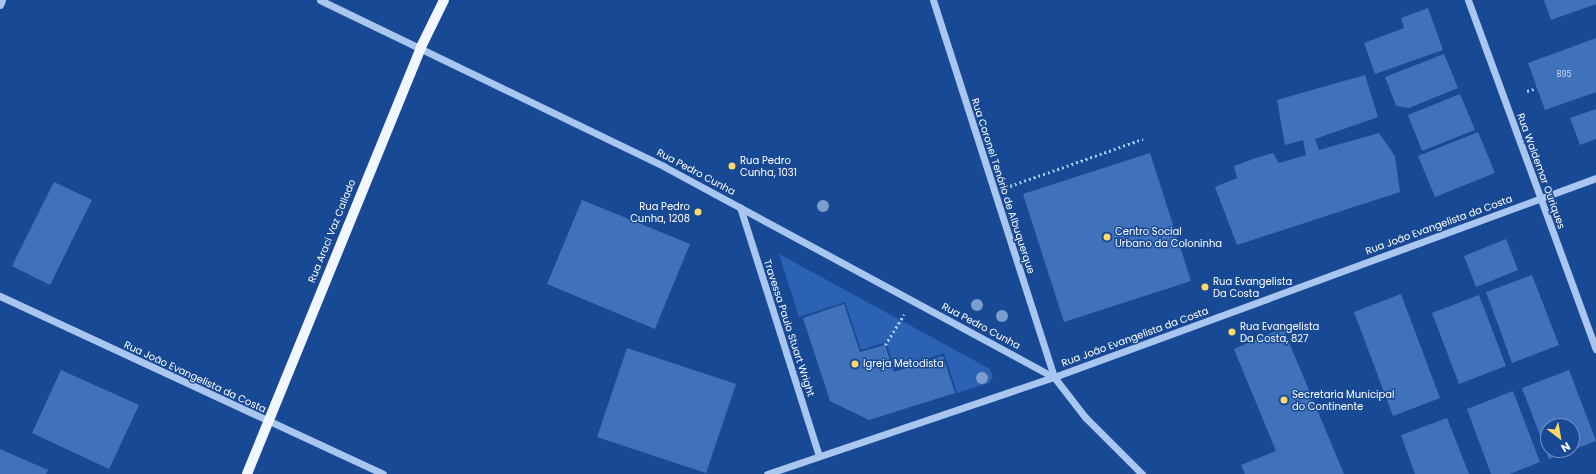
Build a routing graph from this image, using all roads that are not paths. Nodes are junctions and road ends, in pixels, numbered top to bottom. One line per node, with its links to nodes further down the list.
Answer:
1 (2, 0): 6 (street)
2 (320, 0): 7 (street, Rua Pedro Cunha)
3 (444, 0): 7 (main road, Rua Araci Vaz Callado)
4 (933, 0): 13 (street, Rua Coronel Tenório de Albuquerque)
5 (1468, 0): 9 (street, Rua Waldemar Ouriques)
6 (0, 5)
7 (421, 47): 10 (street, Rua Pedro Cunha); 14 (main road, Rua Araci Vaz Callado)
8 (1596, 178): 9 (street, Rua João Evangelista da Costa)
9 (1541, 198): 12 (street, Rua Waldemar Ouriques); 13 (street, Rua João Evangelista da Costa)
10 (740, 206): 13 (street, Rua Pedro Cunha); 15 (street, Travessa Paulo Stuart Wright)
11 (0, 296): 14 (street, Rua João Evangelista da Costa)
12 (1596, 349)
13 (1054, 377): 15 (street, Rua João Evangelista da Costa); 19 (street)
14 (267, 422): 16 (main road, Rua Araci Vaz Callado); 17 (street, Rua João Evangelista da Costa)
15 (819, 456): 18 (street, Rua João Evangelista da Costa)
16 (247, 474)
17 (382, 474)
18 (767, 474)
19 (1142, 474)

